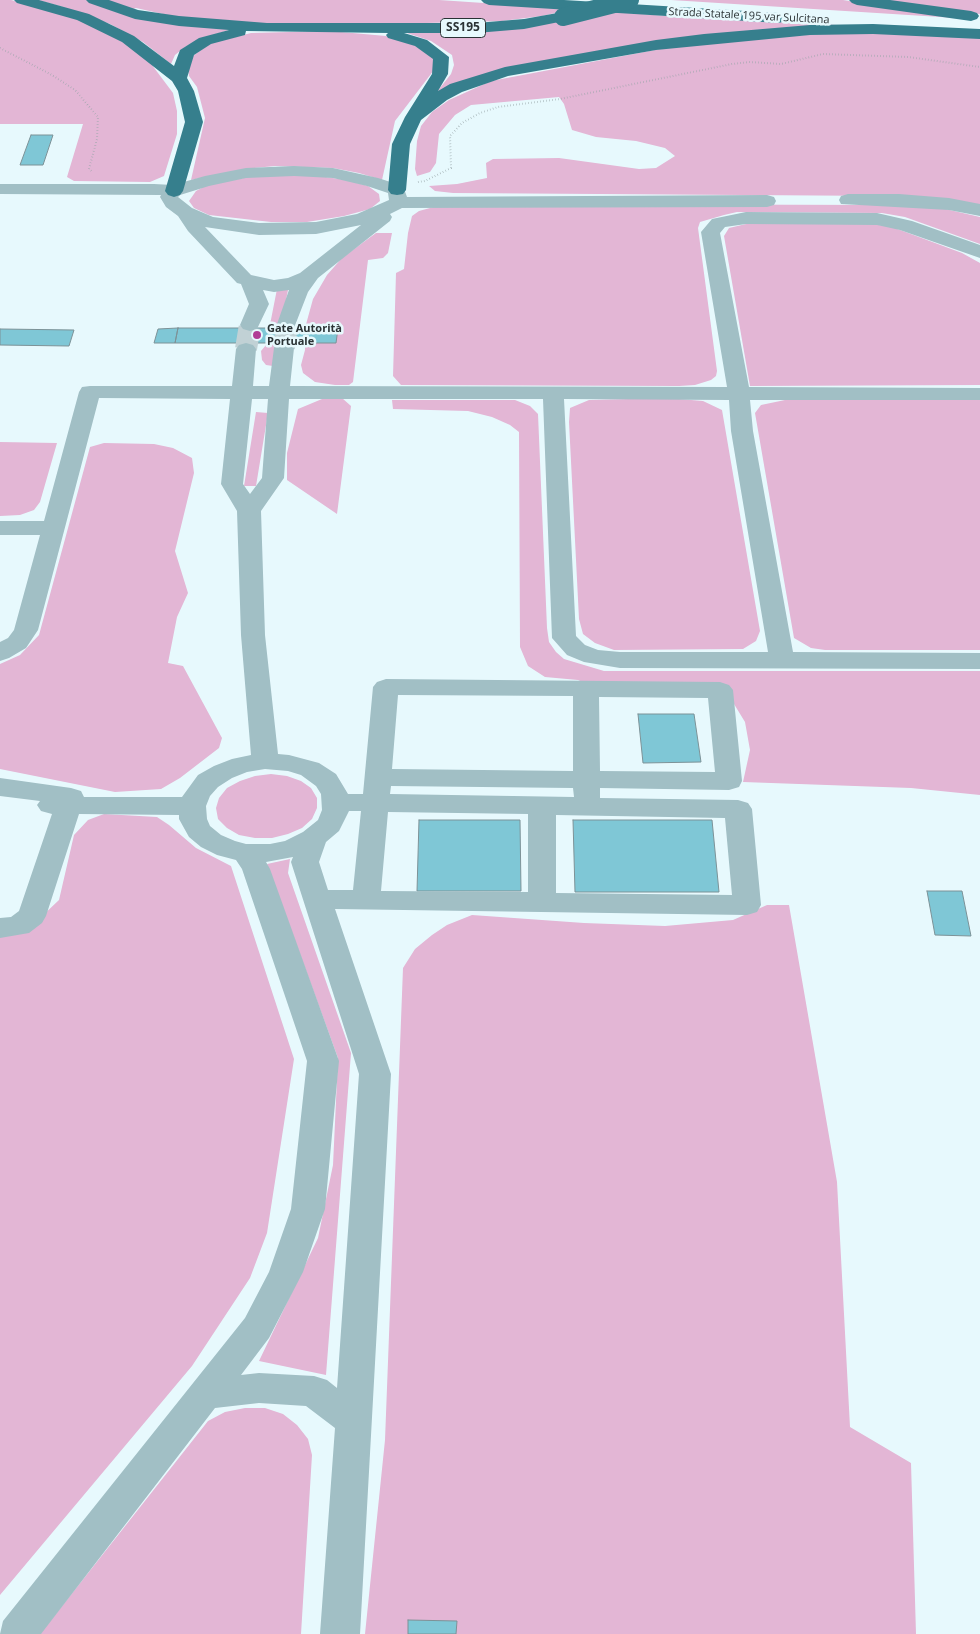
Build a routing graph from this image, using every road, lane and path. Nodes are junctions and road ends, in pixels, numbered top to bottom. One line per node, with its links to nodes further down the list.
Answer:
1 (22, 0): 16 (highway)
2 (94, 0): 11 (highway)
3 (488, 0): 13 (highway, Strada Statale 195 var Sulcitana)
4 (600, 0): 7 (highway, Strada Statale 195 var Sulcitana)
5 (630, 0): 12 (highway, SS195, bridge)
6 (857, 0): 9 (highway)
7 (792, 12)
8 (841, 14): 10 (highway, Strada Statale 195 var Sulcitana)
9 (980, 17)
10 (980, 23)
11 (267, 28): 12 (highway); 16 (highway)
12 (363, 28): 17 (highway)
13 (980, 32): 17 (highway)
14 (0, 48): 18 (path)
15 (980, 67): 20 (path)
16 (180, 78): 24 (highway)
17 (414, 117): 20 (highway)
18 (97, 175)
19 (0, 189): 24 (street)
20 (399, 193): 22 (street); 24 (street); 24 (street); 27 (street)
21 (0, 200): 24 (street)
22 (780, 200)
23 (830, 200): 25 (street)
24 (177, 202): 28 (street)
25 (980, 210)
26 (980, 252): 36 (street)
27 (311, 274): 28 (street); 29 (street)
28 (249, 281): 30 (street)
29 (287, 324)
30 (250, 325)
31 (284, 348): 34 (street)
32 (246, 349): 33 (street)
33 (242, 393): 34 (street); 38 (street); 40 (street)
34 (278, 393): 35 (street); 38 (street)
35 (553, 393): 36 (street); 42 (street)
36 (739, 393): 37 (street); 42 (street)
37 (980, 394)
38 (249, 511): 45 (street)
39 (0, 528): 40 (street)
40 (54, 528): 41 (street)
41 (0, 653)
42 (782, 660): 43 (street)
43 (980, 661)
44 (586, 689): 46 (street); 46 (street); 48 (street)
45 (265, 762): 49 (street); 52 (street)
46 (586, 779): 48 (street); 54 (street)
47 (0, 787): 51 (street)
48 (377, 790): 49 (street); 53 (street); 58 (street)
49 (335, 802): 55 (street)
50 (0, 805): 51 (street)
51 (69, 806): 52 (street); 60 (street)
52 (192, 806): 56 (street)
53 (542, 806): 54 (street); 59 (street)
54 (587, 806): 59 (street)
55 (313, 838): 56 (street); 57 (street)
56 (246, 853): 61 (street)
57 (317, 899): 58 (street); 62 (street)
58 (366, 900): 59 (street)
59 (542, 902)
60 (0, 928)
61 (205, 1394): 62 (street); 63 (street)
62 (353, 1421): 64 (street)
63 (17, 1634)
64 (340, 1634)

